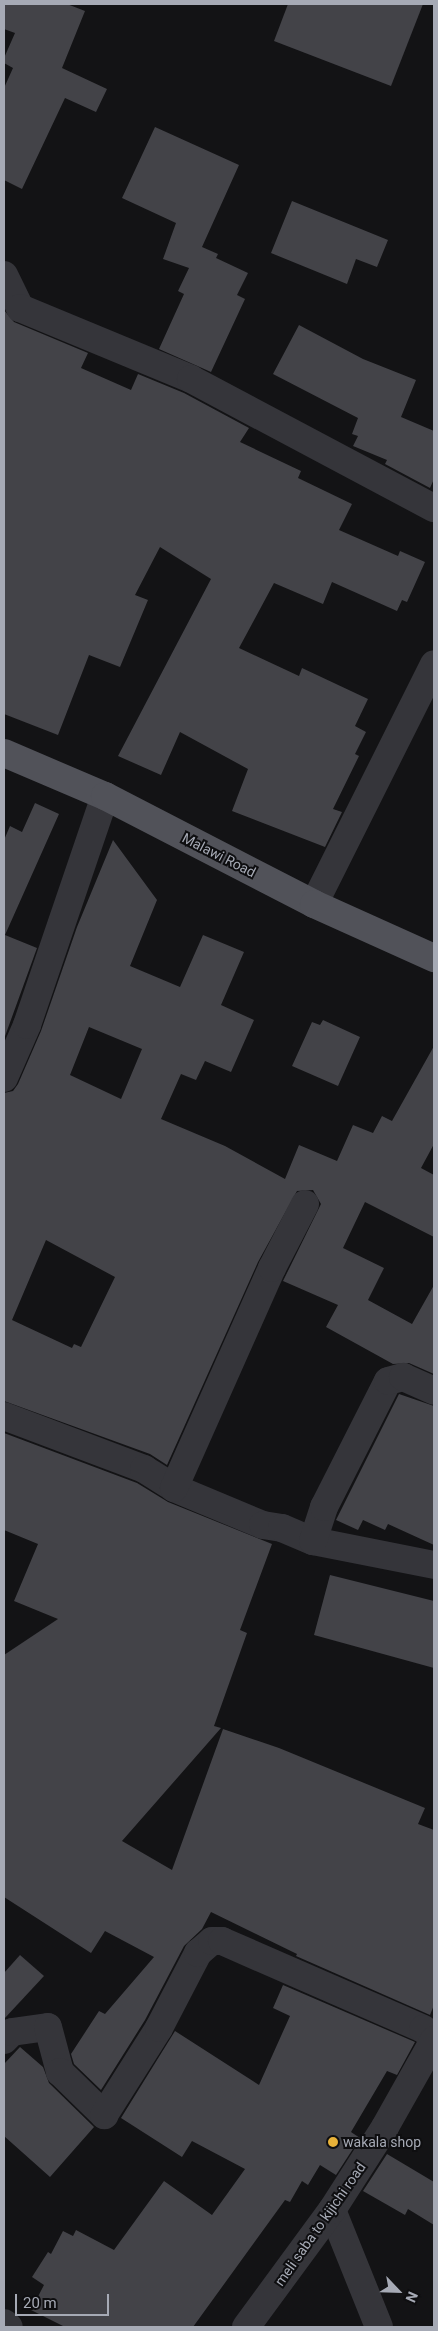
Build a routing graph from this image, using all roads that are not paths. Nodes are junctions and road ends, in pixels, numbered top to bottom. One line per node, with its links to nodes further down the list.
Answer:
1 (4, 275): 2 (street)
2 (434, 508)
3 (434, 664): 6 (street)
4 (4, 754): 5 (main road, Malawi Road)
5 (105, 796): 6 (main road, Malawi Road); 8 (street)
6 (314, 904): 7 (main road, Malawi Road)
7 (434, 958)
8 (4, 1078)
9 (305, 1204): 12 (street)
10 (434, 1391): 13 (street)
11 (4, 1416): 12 (street)
12 (174, 1488): 13 (street)
13 (313, 1541): 14 (street)
14 (434, 1565)
15 (434, 2038): 16 (street); 17 (street, meli saba to kijichi road)
16 (4, 2040)
17 (332, 2210): 20 (street, meli saba to kijichi road); 21 (street)
18 (4, 2323): 19 (street)
19 (9, 2327)
20 (246, 2327)
21 (378, 2327)

